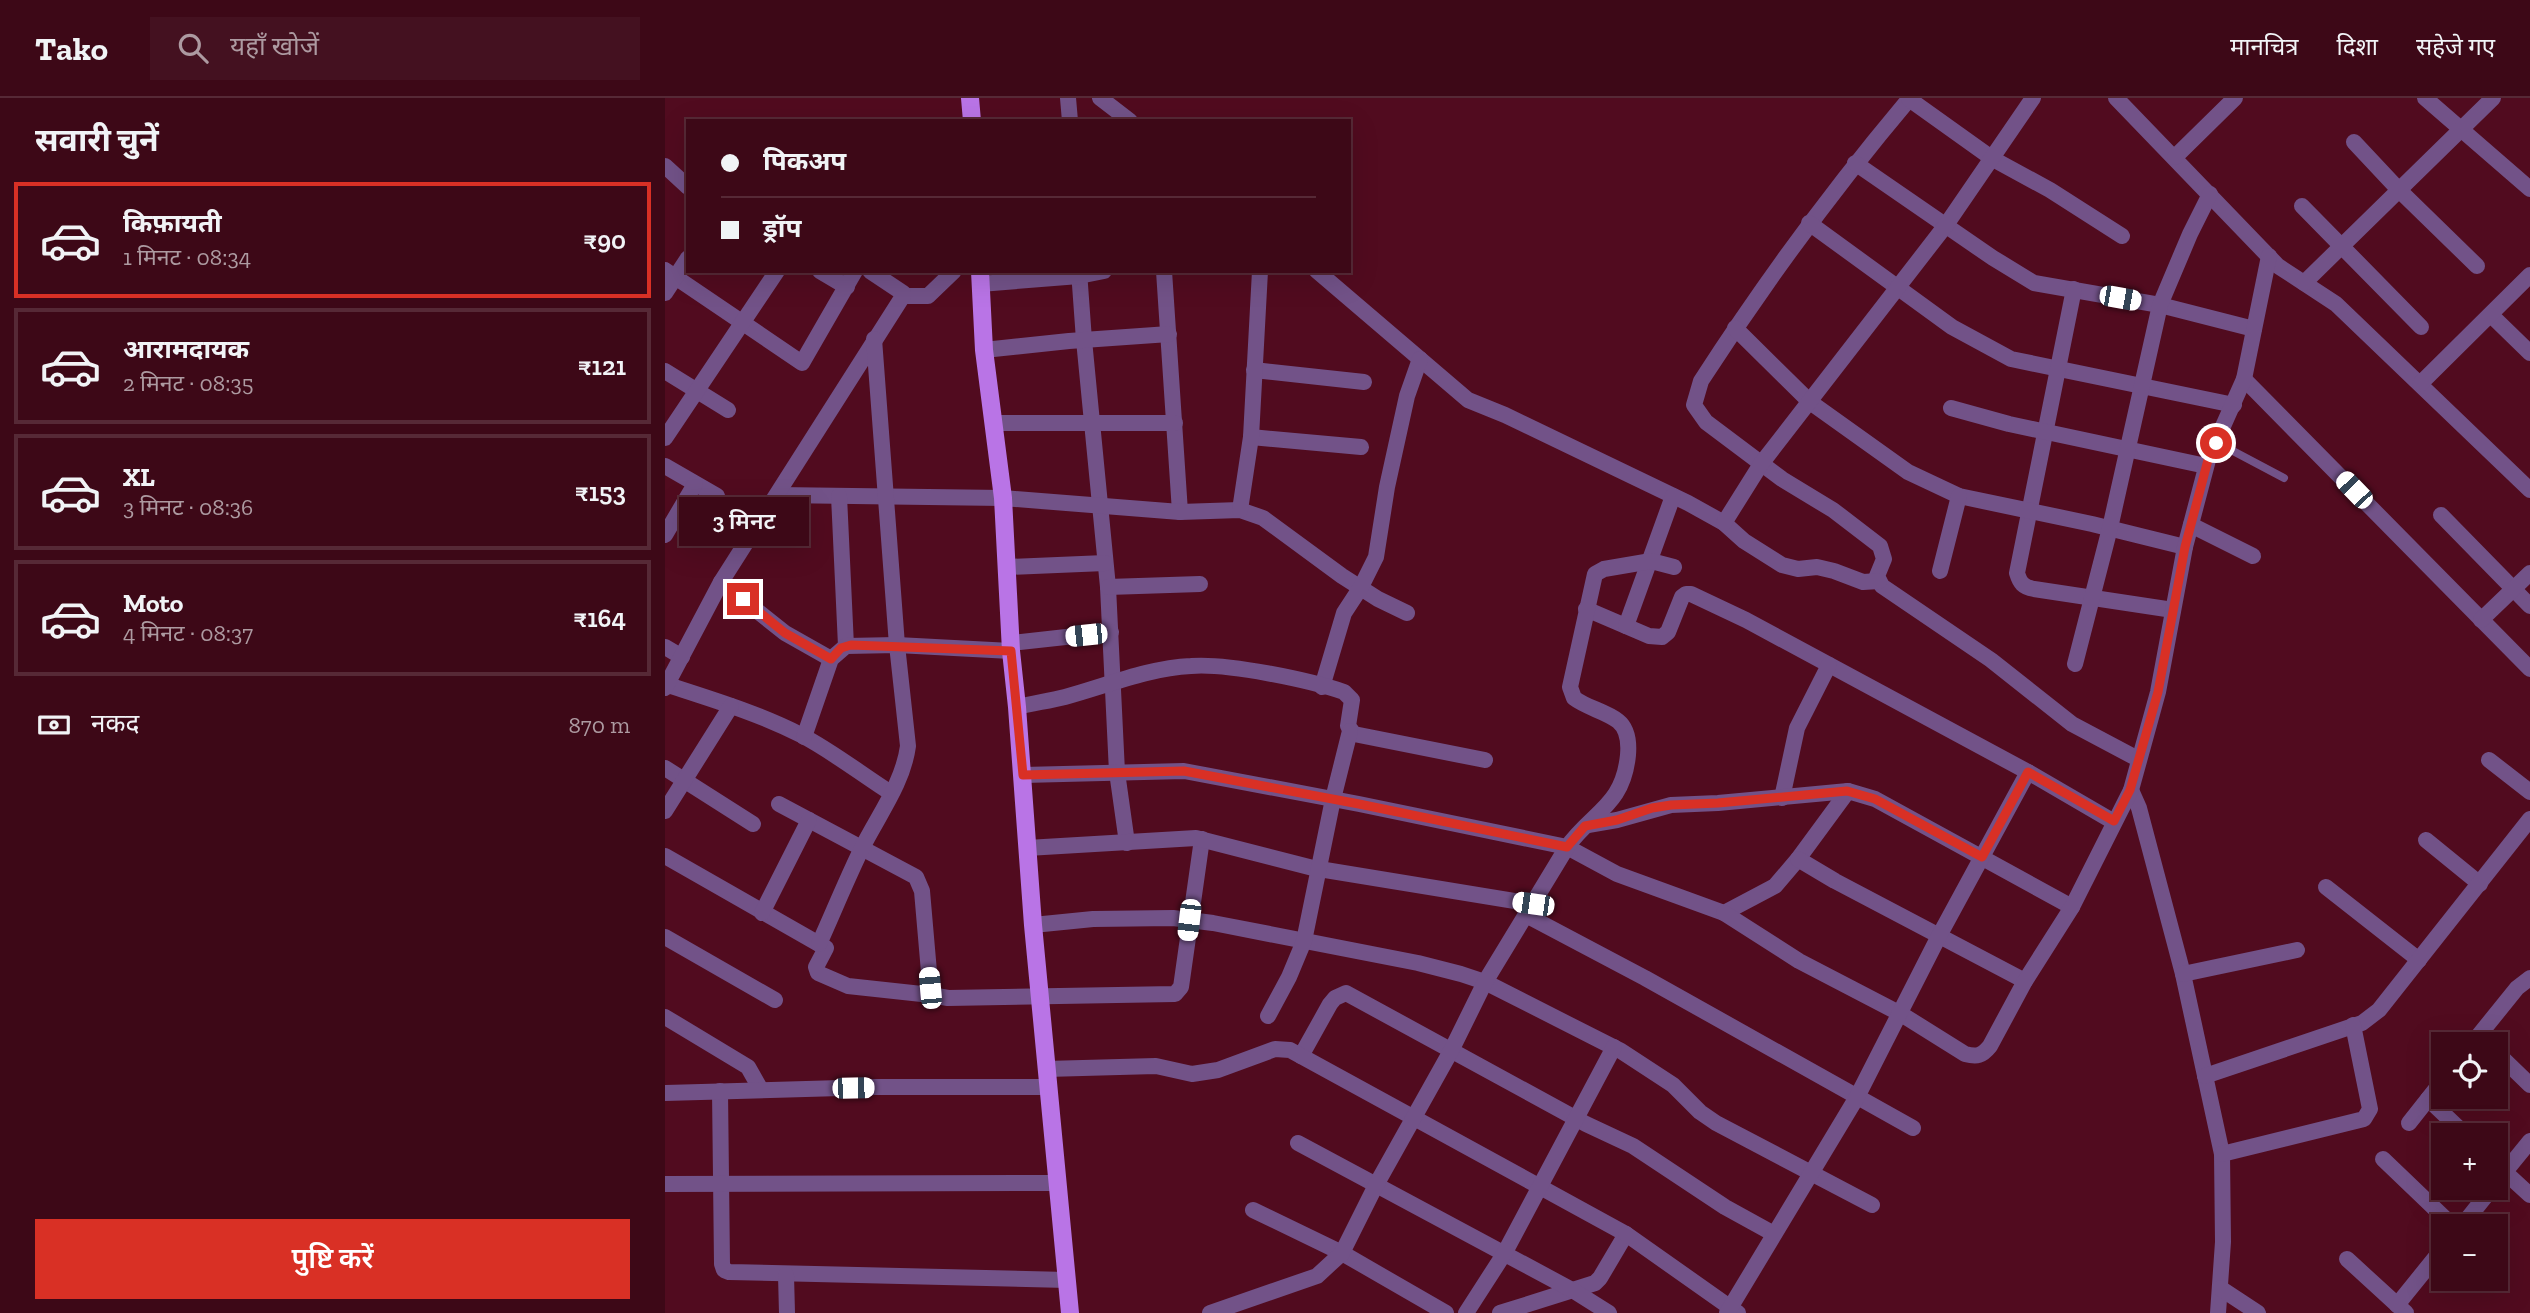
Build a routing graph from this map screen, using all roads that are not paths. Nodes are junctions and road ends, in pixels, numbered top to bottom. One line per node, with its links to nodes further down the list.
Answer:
1 (970, 98): 10 (main road)
2 (1068, 98): 11 (street)
3 (1100, 98): 12 (street)
4 (1909, 98): 16 (street); 17 (street)
5 (2033, 98): 16 (street)
6 (2116, 98): 15 (street)
7 (2234, 98): 15 (street)
8 (2425, 98): 13 (street)
9 (2493, 98): 13 (street)
10 (972, 119)
11 (1070, 119)
12 (1127, 119)
13 (2462, 129): 20 (street); 21 (street)
14 (2354, 142): 21 (street)
15 (2175, 157): 22 (street)
16 (1993, 159): 25 (street); 26 (street)
17 (1855, 163): 24 (street); 25 (street)
18 (665, 166): 19 (street)
19 (686, 185)
20 (2530, 189)
21 (2399, 190): 27 (street); 30 (street)
22 (2210, 194): 28 (street); 49 (street)
23 (2302, 206): 27 (street)
24 (1809, 223): 45 (street); 52 (street)
25 (1946, 225): 45 (street); 46 (street)
26 (2122, 236)
27 (2341, 246): 43 (street); 53 (street)
28 (2269, 256): 43 (street); 54 (street)
29 (686, 260): 39 (street)
30 (2477, 266)
31 (776, 273): 51 (street)
32 (823, 273): 44 (street)
33 (854, 273): 44 (street)
34 (873, 273): 48 (street)
35 (952, 273): 48 (street)
36 (1164, 273): 55 (street)
37 (1260, 273): 61 (street)
38 (1319, 273): 60 (street)
39 (670, 274): 47 (street); 51 (street)
40 (1079, 274): 42 (street); 57 (street)
41 (2530, 275): 50 (street)
42 (980, 277): 58 (main road)
43 (2304, 283): 66 (street)
44 (847, 287): 51 (street)
45 (1896, 288): 62 (street); 69 (street)
46 (2074, 289): 49 (street); 62 (street)
47 (665, 293)
48 (903, 296): 56 (street)
49 (2160, 305): 54 (street); 67 (street)
50 (2491, 315): 59 (street); 66 (street)
51 (743, 323): 68 (street)
52 (1735, 327): 69 (street); 82 (street)
53 (2421, 327)
54 (2254, 329): 64 (street)
55 (1169, 334): 57 (street); 75 (street)
56 (874, 339): 88 (street); 91 (street)
57 (1084, 340): 58 (street); 74 (street)
58 (983, 351): 73 (main road)
59 (2530, 353)
60 (1420, 359): 92 (street); 116 (street)
61 (1254, 370): 65 (street); 77 (street)
62 (2060, 370): 67 (street); 76 (street)
63 (665, 371): 68 (street)
64 (2244, 379): 70 (street); 123 (street)
65 (1364, 382)
66 (2420, 384): 87 (street)
67 (2142, 387): 70 (street); 81 (street)
68 (697, 391): 72 (street); 78 (street)
69 (1810, 402): 82 (street); 93 (street)
70 (2234, 405): 79 (street)
71 (1951, 408): 76 (street)
72 (728, 410)
73 (993, 423): 74 (street); 94 (main road)
74 (1091, 423): 75 (street); 95 (street)
75 (1175, 424): 98 (street)
76 (2046, 432): 81 (street); 97 (street)
77 (1251, 437): 80 (street); 96 (street)
78 (665, 438)
79 (2216, 443): 84 (street); 85 (lane)
80 (1361, 447)
81 (2127, 450): 84 (street); 102 (street)
82 (1761, 464): 100 (street); 112 (street)
83 (665, 466): 86 (street)
84 (2206, 466): 101 (street)
85 (2284, 478)
86 (695, 484): 89 (street); 103 (street)
87 (2530, 490)
88 (778, 495): 90 (street); 113 (street)
89 (717, 496)
90 (839, 496): 91 (street); 127 (street)
91 (887, 496): 94 (street); 126 (street)
92 (1673, 496): 100 (street); 106 (street)
93 (1959, 496): 97 (street); 110 (street)
94 (1003, 498): 95 (street); 108 (main road)
95 (1100, 505): 98 (street); 107 (street)
96 (1240, 510): 98 (street); 116 (street)
97 (2030, 511): 102 (street); 118 (street)
98 (1179, 512)
99 (2441, 515): 117 (street)
100 (1724, 523): 112 (street)
101 (2191, 525): 104 (street); 105 (street)
102 (2110, 528): 104 (street); 118 (street)
103 (665, 535)
104 (2185, 547): 121 (street)
105 (2253, 556)
106 (1651, 561): 109 (street); 120 (street); 124 (street)
107 (1105, 563): 108 (street); 115 (street)
108 (1007, 568): 129 (main road)
109 (1674, 568)
110 (1940, 571)
111 (2530, 573): 117 (street)
112 (1879, 581): 142 (street)
113 (721, 582): 130 (street); 131 (street)
114 (1200, 584): 115 (street)
115 (1108, 587): 125 (street)
116 (1361, 587): 122 (street); 137 (street)
117 (2513, 590): 119 (street); 123 (street)
118 (2091, 597): 121 (street); 132 (street)
119 (2530, 606)
120 (1586, 610): 124 (street); 162 (street)
121 (2173, 610): 142 (street)
122 (1408, 613)
123 (2481, 620): 134 (street)
124 (1626, 626): 133 (street)
125 (1111, 632): 129 (street); 135 (street)
126 (897, 645): 127 (street); 129 (street); 153 (street)
127 (846, 646): 131 (street)
128 (665, 647): 130 (street)
129 (1011, 647): 139 (main road)
130 (682, 657): 136 (street)
131 (831, 659): 141 (street)
132 (2075, 664)
133 (1829, 665): 147 (street); 154 (street)
134 (2530, 669)
135 (1114, 682): 137 (street); 139 (street); 146 (street)
136 (666, 686): 138 (street)
137 (1322, 687): 140 (street)
138 (731, 706): 141 (street); 149 (street)
139 (1017, 707): 148 (main road)
140 (1350, 731): 143 (street); 155 (street)
141 (804, 737): 153 (street)
142 (2138, 759): 150 (street)
143 (1485, 760)
144 (2489, 760): 152 (street)
145 (665, 768): 149 (street)
146 (1117, 772): 148 (street); 155 (street); 165 (street)
147 (2028, 772): 160 (street); 170 (street)
148 (1023, 775): 167 (main road)
149 (685, 780): 157 (street); 161 (street)
150 (2130, 790): 160 (street); 187 (street)
151 (1847, 791): 154 (street); 170 (street); 171 (street)
152 (2530, 792)
153 (891, 793): 168 (street)
154 (1782, 798): 162 (street)
155 (1333, 799): 166 (street); 172 (street)
156 (779, 804): 159 (street)
157 (665, 811)
158 (2530, 819): 173 (street)
159 (809, 820): 168 (street); 178 (street)
160 (2114, 821): 175 (street)
161 (753, 824)
162 (1585, 826): 166 (street)
163 (1202, 839): 165 (street); 172 (street); 179 (street)
164 (2426, 840): 173 (street)
165 (1127, 843): 167 (street)
166 (1567, 847): 176 (street); 177 (street)
167 (1027, 848): 180 (main road)
168 (862, 849): 184 (street); 192 (street)
169 (665, 856): 178 (street)
170 (1982, 857): 175 (street); 181 (street)
171 (1798, 859): 177 (street); 181 (street)
172 (1320, 869): 176 (street); 183 (street)
173 (2480, 884): 186 (street)
174 (2326, 887): 186 (street)
175 (2072, 906): 188 (street)
176 (1530, 909): 189 (street); 211 (street)
177 (1724, 913): 195 (street)
178 (762, 914): 184 (street)
179 (1189, 920): 180 (street); 183 (street); 191 (street)
180 (1033, 925): 191 (main road)
181 (1939, 936): 188 (street); 195 (street)
182 (665, 937): 194 (street)
183 (1304, 941): 189 (street); 196 (street)
184 (819, 944): 192 (street)
185 (2297, 950): 187 (street)
186 (2419, 960): 198 (street)
187 (2183, 974): 204 (street)
188 (2025, 981): 195 (street)
189 (1485, 982): 200 (street); 201 (street)
190 (2524, 983): 193 (street); 199 (street)
191 (1039, 994): 192 (street); 205 (main road)
192 (931, 995)
193 (2530, 999)
194 (775, 1000)
195 (1901, 1014): 211 (street)
196 (1268, 1016)
197 (665, 1017): 207 (street)
198 (2353, 1026): 204 (street); 220 (street)
199 (2487, 1032)
200 (1614, 1047): 214 (street); 223 (street)
201 (1451, 1051): 202 (street); 213 (street); 214 (street)
202 (1301, 1056): 205 (street); 213 (street)
203 (2508, 1064): 206 (street)
204 (2205, 1076): 220 (street)
205 (1047, 1078): 207 (street); 225 (main road)
206 (2530, 1085)
207 (761, 1090): 208 (street)
208 (720, 1091): 209 (street); 227 (street)
209 (665, 1093)
210 (2431, 1095): 212 (street)
211 (1857, 1097): 217 (street); 223 (street)
212 (2428, 1099): 215 (street); 216 (street)
213 (1415, 1117): 228 (street); 229 (street)
214 (1575, 1119): 229 (street); 237 (street)
215 (2409, 1123)
216 (2453, 1123)
217 (1913, 1128)
218 (2530, 1141): 222 (street)
219 (1298, 1143): 228 (street)
220 (2222, 1154): 244 (street)
221 (2383, 1158): 234 (street)
222 (2508, 1164)
223 (1811, 1173): 232 (street); 237 (street)
224 (2508, 1179): 230 (street)
225 (1057, 1183): 227 (street); 243 (main road)
226 (665, 1184): 227 (street)
227 (722, 1184): 242 (street)
228 (1376, 1185): 238 (street); 239 (street)
229 (1541, 1186): 236 (street); 239 (street)
230 (2530, 1195)
231 (2482, 1200): 235 (street)
232 (1872, 1205)
233 (1253, 1210): 238 (street)
234 (2441, 1214)
235 (2471, 1214)
236 (1626, 1234): 245 (street); 248 (street)
237 (1774, 1234): 248 (street)
238 (1342, 1253): 246 (street); 252 (street)
239 (1504, 1254): 245 (street); 253 (street)
240 (2347, 1259): 247 (street)
241 (2431, 1266): 247 (street)
242 (786, 1275): 243 (street); 249 (street)
243 (1067, 1280): 250 (main road)
244 (2220, 1288): 256 (street); 257 (street)
245 (1574, 1291): 254 (street); 255 (street)
246 (1254, 1306): 251 (street)
247 (2402, 1309)
248 (1732, 1311)
249 (787, 1313)
250 (1070, 1313)
251 (1210, 1313)
252 (1446, 1313)
253 (1466, 1313)
254 (1500, 1313)
255 (1609, 1313)
256 (2218, 1313)
257 (2258, 1313)

